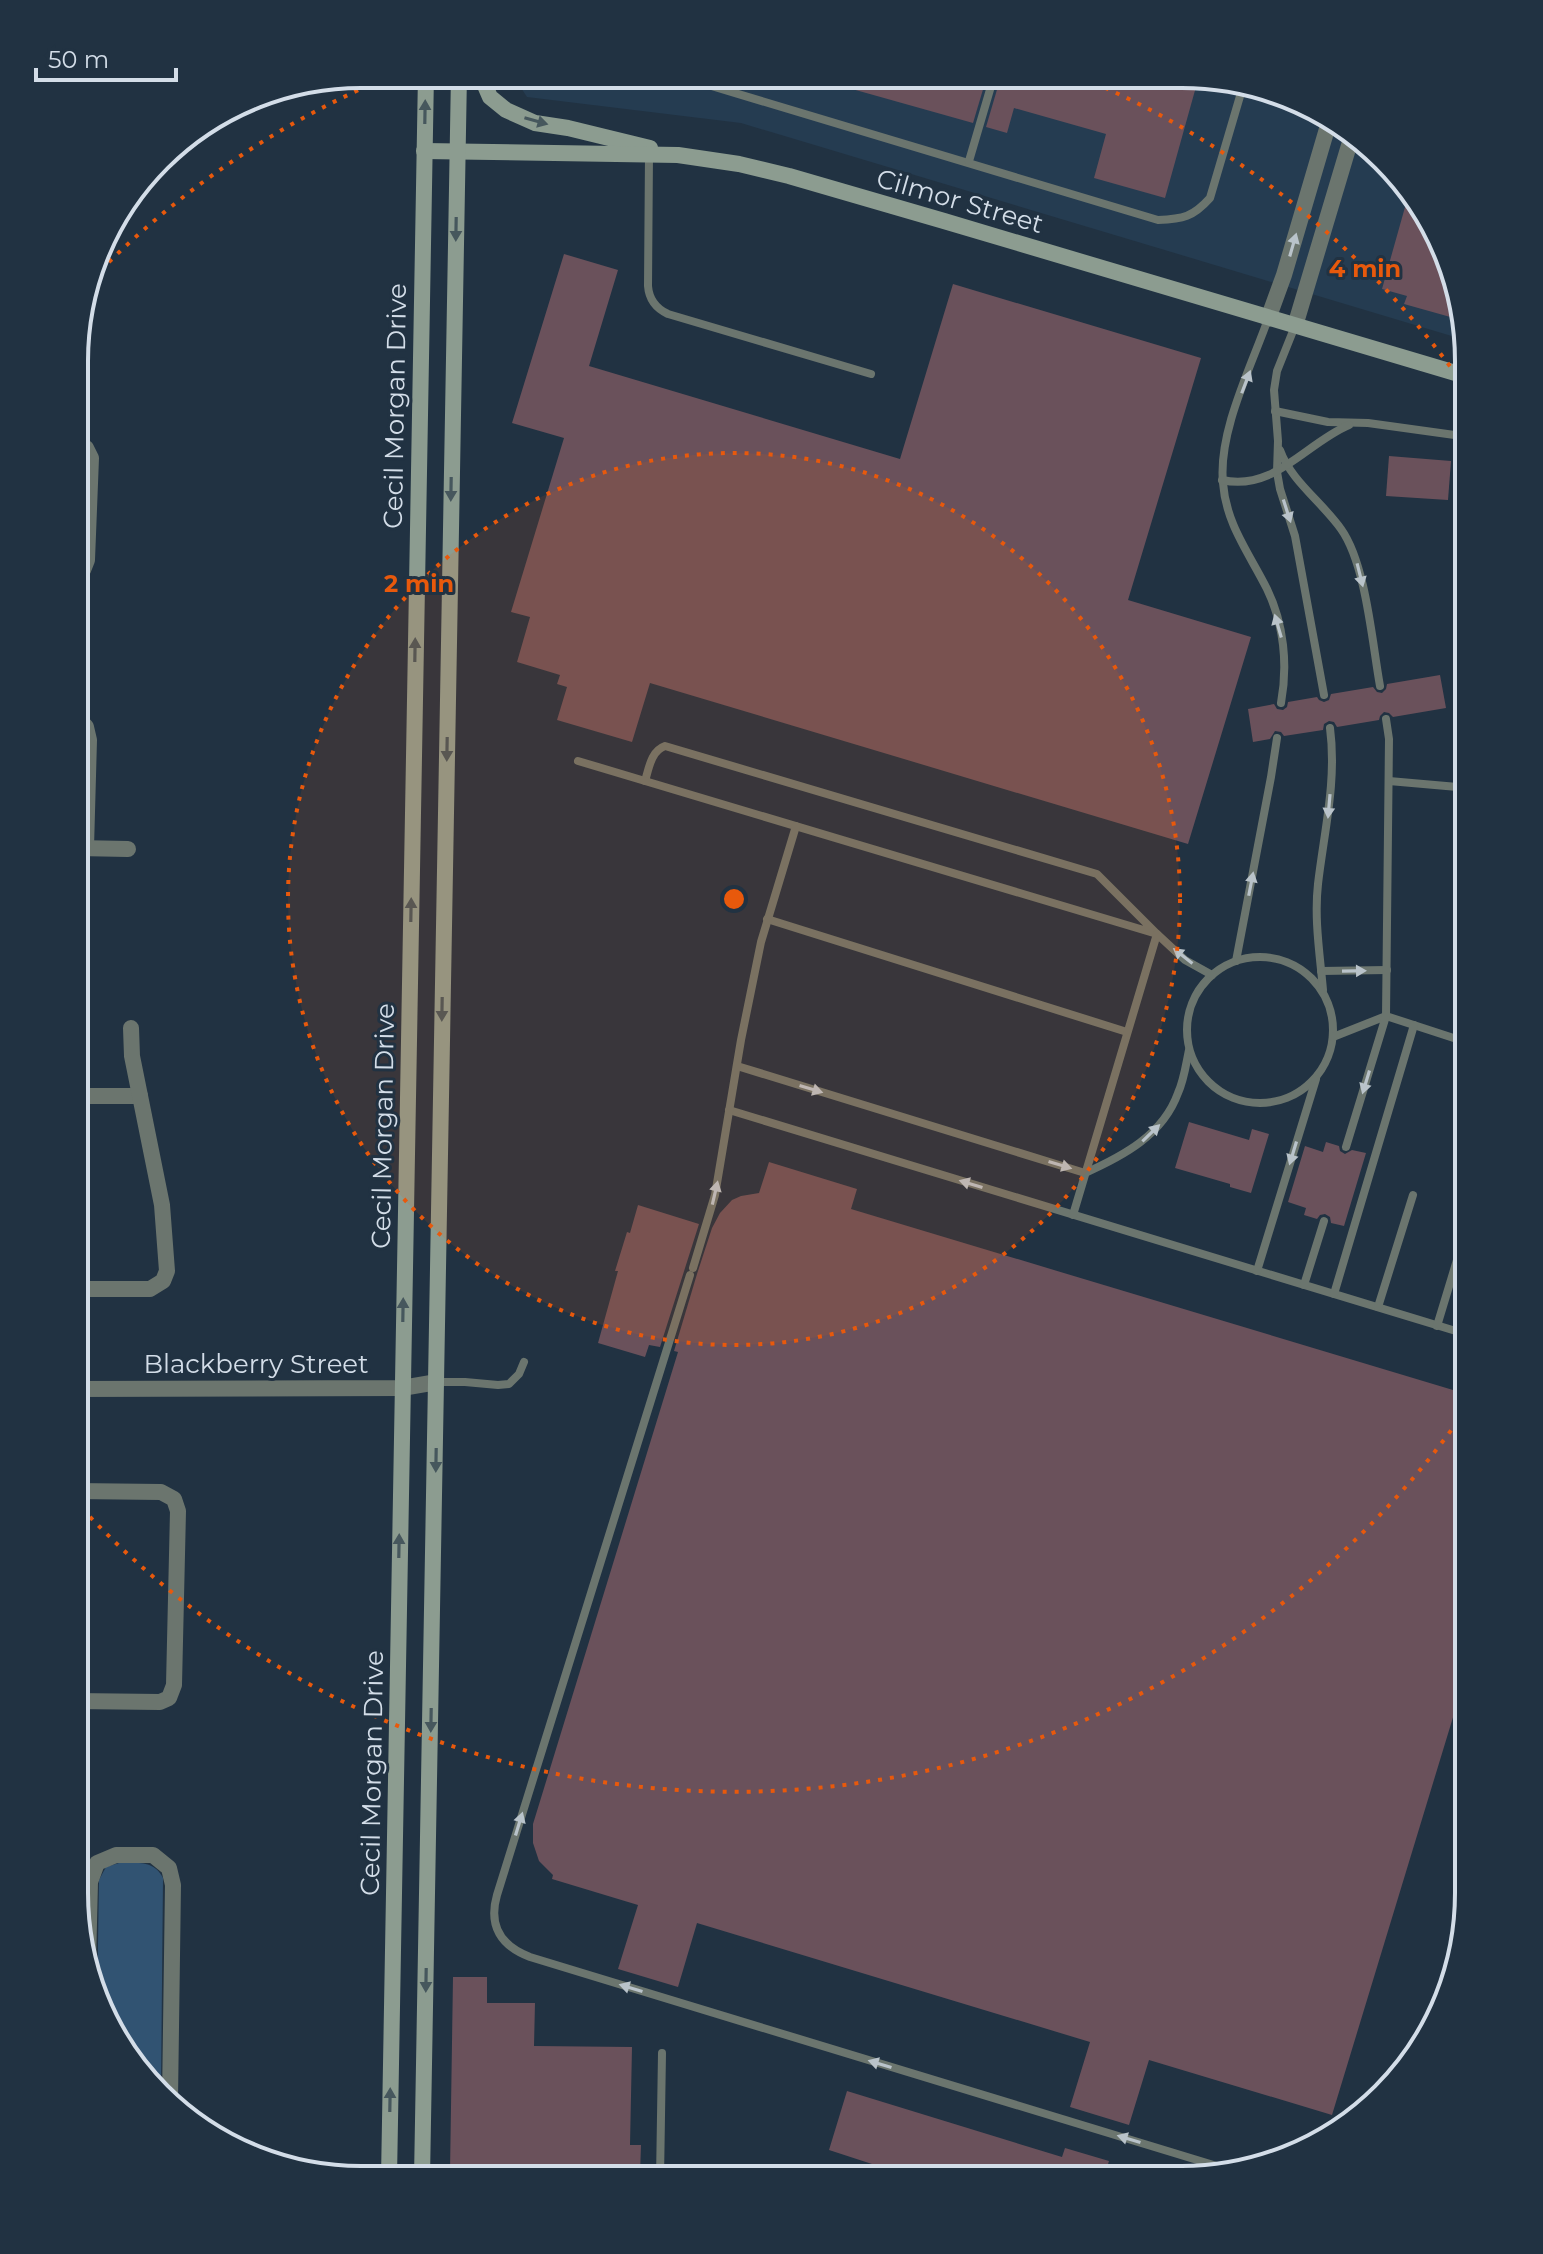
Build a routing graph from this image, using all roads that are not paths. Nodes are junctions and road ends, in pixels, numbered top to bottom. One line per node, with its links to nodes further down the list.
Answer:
1 (990, 88): 13 (lane)
2 (426, 89): 9 (street, Cecil Morgan Drive, one-way to 2)
3 (459, 89): 10 (street)
4 (486, 89): 12 (street, one-way to 12)
5 (721, 89): 13 (lane)
6 (1240, 95): 13 (lane)
7 (1327, 130): 14 (street, one-way to 7)
8 (1349, 146): 15 (street)
9 (424, 151): 10 (street, Cilmor Street); 74 (street, Cecil Morgan Drive, one-way to 9)
10 (457, 151): 11 (street, Cilmor Street); 73 (street, one-way to 73)
11 (649, 155): 12 (street, Cilmor Street); 17 (lane)
12 (678, 155): 14 (street, Cilmor Street)
13 (969, 161)
14 (1268, 319): 15 (street, Cilmor Street); 25 (lane, one-way to 14)
15 (1295, 326): 16 (street, Cilmor Street); 18 (lane)
16 (1455, 373)
17 (871, 374)
18 (1275, 411): 19 (lane); 21 (lane)
19 (1354, 423): 20 (lane); 23 (lane)
20 (1455, 435)
21 (1278, 441): 23 (lane); 24 (lane)
22 (88, 452): 26 (street)
23 (1287, 465): 24 (lane); 27 (lane, one-way to 27)
24 (1277, 472): 25 (lane); 28 (lane, one-way to 28)
25 (1222, 480): 29 (lane, one-way to 25)
26 (88, 534)
27 (1380, 686)
28 (1324, 695)
29 (1281, 703)
30 (1386, 719): 35 (lane)
31 (1330, 728): 44 (lane, one-way to 44)
32 (1277, 738): 42 (lane, one-way to 32)
33 (578, 761): 34 (lane)
34 (645, 781): 37 (lane); 41 (lane)
35 (1389, 781): 36 (lane); 43 (lane)
36 (1455, 787)
37 (796, 826): 40 (lane); 41 (lane)
38 (88, 848): 39 (street)
39 (128, 849)
40 (767, 919): 50 (lane); 54 (lane)
41 (1157, 934): 45 (lane, one-way to 41); 50 (lane)
42 (1236, 961): 45 (lane); 46 (lane)
43 (1387, 970): 44 (lane, one-way to 43); 47 (lane)
44 (1321, 971): 46 (lane)
45 (1212, 975): 53 (lane)
46 (1324, 994): 51 (lane)
47 (1386, 1016): 48 (lane); 51 (lane); 59 (lane, one-way to 59)
48 (1414, 1025): 52 (lane); 68 (lane)
49 (131, 1028): 57 (street)
50 (1127, 1032): 60 (lane)
51 (1333, 1037): 55 (lane)
52 (1455, 1038)
53 (1189, 1050): 55 (lane); 60 (lane, one-way to 53)
54 (737, 1066): 58 (lane); 60 (lane, one-way to 60)
55 (1316, 1078): 65 (lane, one-way to 65)
56 (88, 1096): 57 (street)
57 (140, 1096): 67 (street)
58 (729, 1110): 62 (lane, one-way to 58); 81 (lane, one-way to 58)
59 (1346, 1147)
60 (1085, 1173): 62 (lane)
61 (1413, 1195): 69 (lane)
62 (1073, 1215): 65 (lane)
63 (1324, 1221): 66 (lane)
64 (1454, 1269): 70 (lane)
65 (1257, 1271): 66 (lane)
66 (1304, 1285): 68 (lane)
67 (88, 1289)
68 (1334, 1294): 69 (lane)
69 (1378, 1307): 70 (lane)
70 (1437, 1326): 71 (lane)
71 (1454, 1331)
72 (524, 1362): 73 (lane)
73 (437, 1382): 74 (street, Blackberry Street); 83 (street, one-way to 83)
74 (402, 1388): 75 (street, Blackberry Street); 82 (street, Cecil Morgan Drive, one-way to 74)
75 (88, 1389)
76 (88, 1491): 77 (street)
77 (88, 1701)
78 (89, 1912): 80 (street)
79 (662, 2053): 84 (lane)
80 (170, 2087)
81 (1211, 2164)
82 (389, 2166)
83 (422, 2166)
84 (660, 2166)

